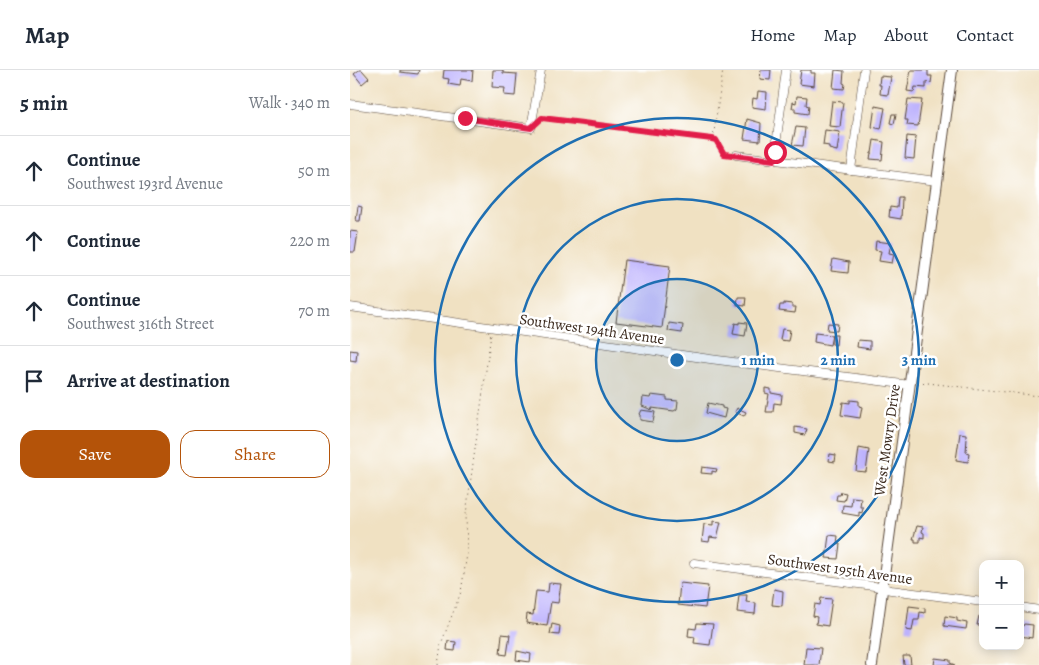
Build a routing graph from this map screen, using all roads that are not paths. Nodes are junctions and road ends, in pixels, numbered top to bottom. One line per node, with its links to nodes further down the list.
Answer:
1 (541, 70): 5 (street)
2 (786, 70): 7 (street)
3 (864, 70): 8 (street)
4 (952, 70): 9 (street, West Mowry Drive)
5 (350, 104)
6 (736, 155): 7 (street)
7 (774, 160): 8 (street)
8 (851, 170): 9 (street)
9 (937, 180): 11 (street, West Mowry Drive)
10 (350, 307): 11 (street, Southwest 194th Avenue)
11 (910, 385): 13 (street, West Mowry Drive)
12 (694, 563): 13 (street, Southwest 195th Avenue)
13 (882, 588): 14 (street, Southwest 195th Avenue); 17 (street, West Mowry Drive)
14 (979, 601)
15 (1024, 608): 16 (street)
16 (1039, 610)
17 (872, 665)

